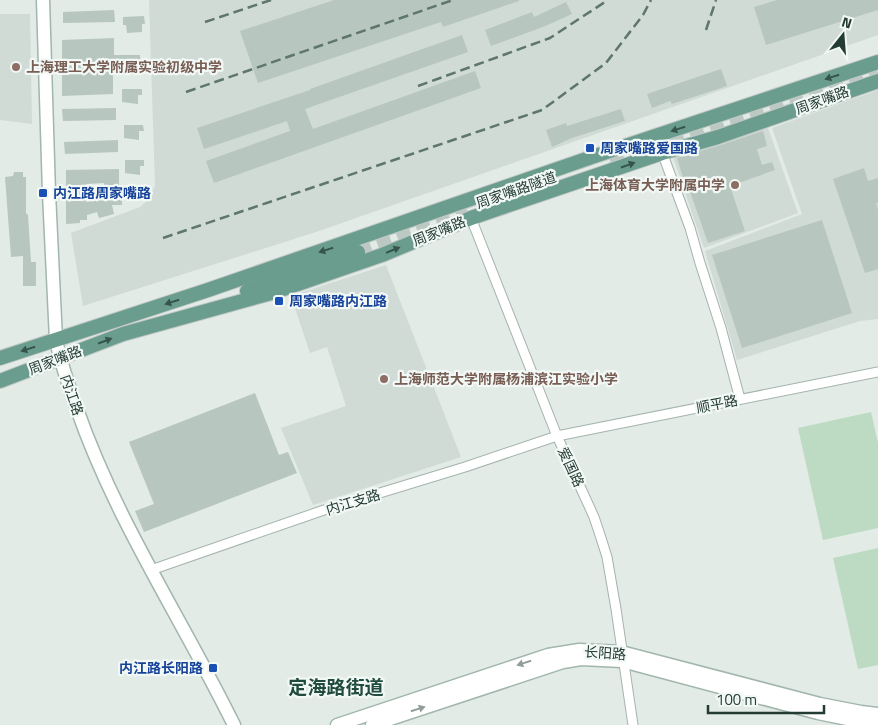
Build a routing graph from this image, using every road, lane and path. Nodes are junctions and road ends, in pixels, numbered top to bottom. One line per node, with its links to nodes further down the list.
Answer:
1 (43, 0): 10 (main road, 内江路)
2 (878, 62): 4 (main road, 周家嘴路, one-way to 4)
3 (878, 81): 6 (main road, 周家嘴路)
4 (656, 136): 6 (street); 8 (main road, 周家嘴路)
5 (644, 147): 8 (main road, 周家嘴路隧道)
6 (662, 153): 7 (main road, 周家嘴路, one-way to 6); 15 (street)
7 (471, 218): 9 (main road, 周家嘴路, one-way to 7); 16 (street, 爱国路)
8 (358, 246): 9 (main road, 周家嘴路隧道); 10 (main road, 周家嘴路, one-way to 10)
9 (123, 334): 12 (main road, 周家嘴路, one-way to 9)
10 (56, 340): 11 (main road, 周家嘴路, one-way to 11); 12 (main road, 内江路)
11 (0, 358)
12 (60, 359): 14 (main road, 周家嘴路); 17 (main road, 内江路)
13 (878, 372): 15 (street, 顺平路)
14 (0, 381)
15 (740, 399): 16 (street, 顺平路)
16 (557, 436): 17 (street, 内江支路); 18 (street, 爱国路)
17 (151, 570): 21 (main road, 内江路)
18 (622, 656): 19 (main road, 长阳路); 20 (main road, 长阳路); 22 (main road, 长阳路, one-way to 22); 23 (main road, 长阳路, one-way to 18); 24 (street, 爱国路)
19 (878, 714)
20 (878, 723)
21 (234, 725)
22 (337, 725)
23 (372, 725)
24 (633, 725)

